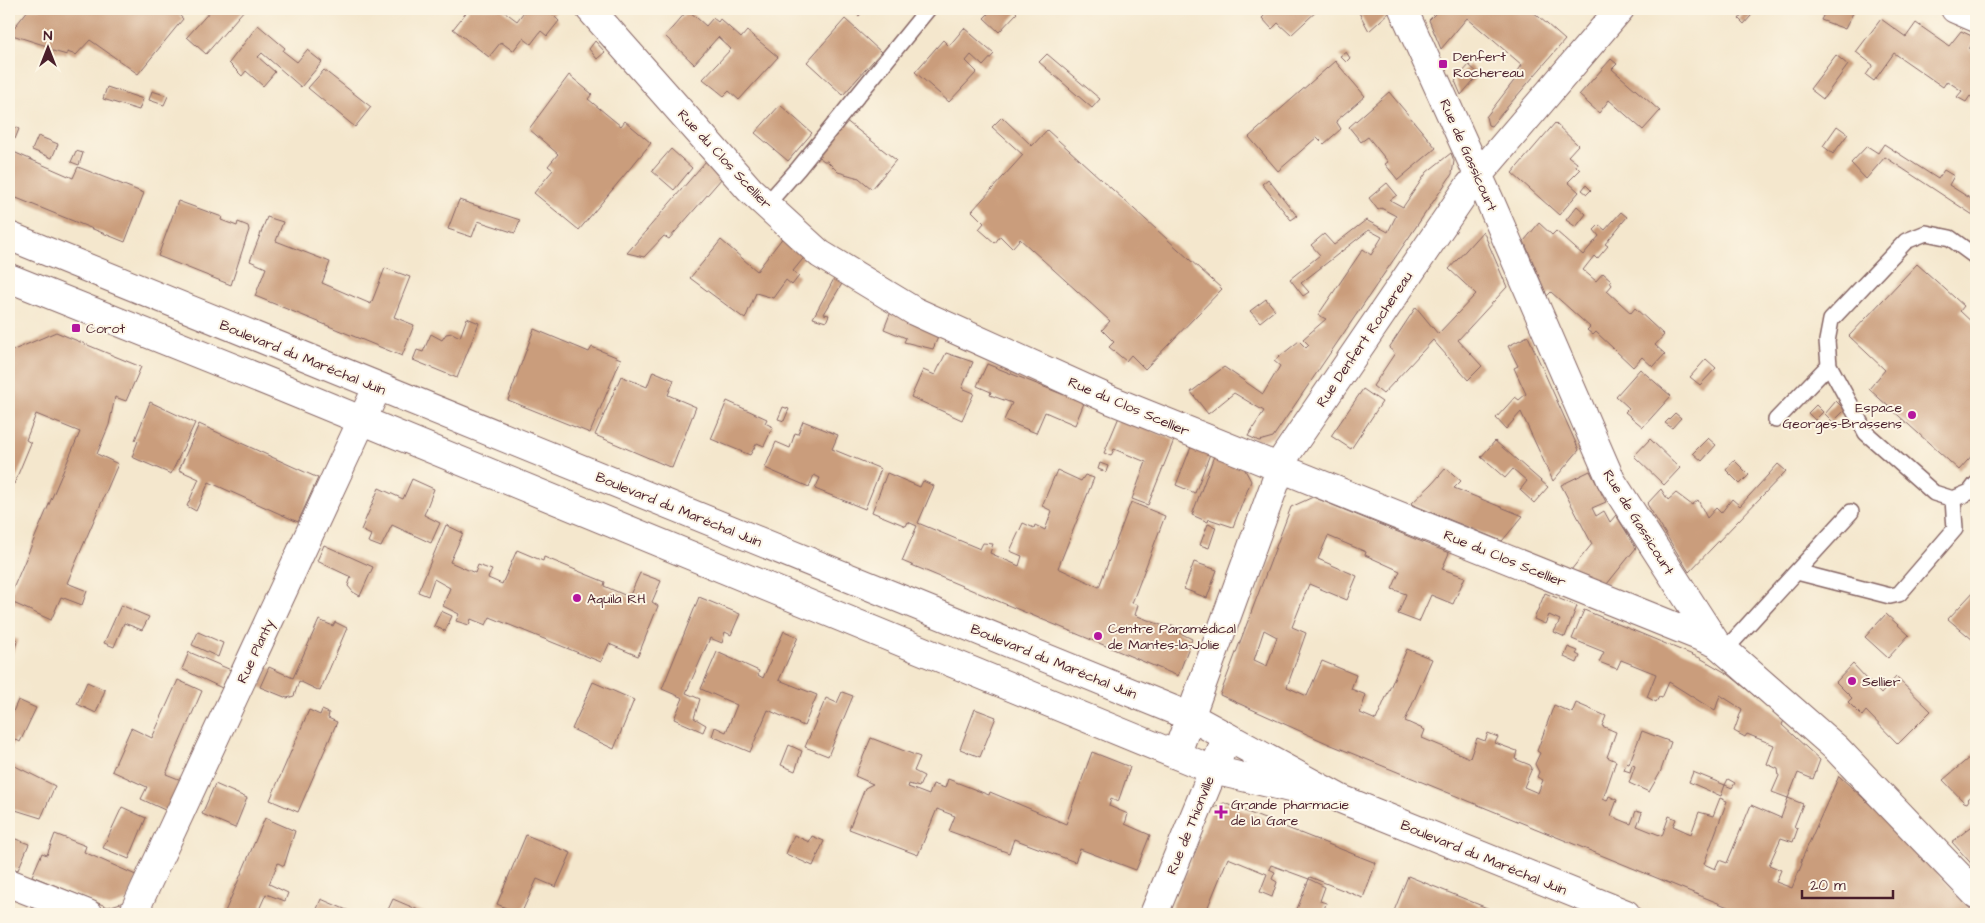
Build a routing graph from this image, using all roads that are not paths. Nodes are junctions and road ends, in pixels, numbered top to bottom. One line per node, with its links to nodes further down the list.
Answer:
1 (590, 9): 8 (street, Rue du Clos Scellier)
2 (928, 9): 8 (lane)
3 (1403, 9): 7 (street, Rue de Gassicourt)
4 (1620, 9): 7 (street, Rue Denfert Rochereau)
5 (1955, 9): 6 (street)
6 (1976, 18)
7 (1478, 174): 16 (street, Rue Denfert Rochereau); 21 (street, Rue de Gassicourt)
8 (766, 205): 16 (street, Rue du Clos Scellier)
9 (9, 236): 13 (street, Boulevard du Maréchal Juin)
10 (1976, 257): 12 (lane)
11 (9, 278): 15 (street, Boulevard du Maréchal Juin)
12 (1829, 365): 14 (lane); 18 (lane)
13 (377, 388): 15 (street, Rue Planty); 22 (street, Boulevard du Maréchal Juin)
14 (1776, 420)
15 (363, 421): 24 (street, Boulevard du Maréchal Juin); 30 (street, Rue Planty)
16 (1280, 468): 21 (street, Rue du Clos Scellier); 22 (street, Rue Denfert Rochereau)
17 (1976, 484): 18 (lane)
18 (1953, 499): 20 (lane)
19 (1851, 512): 20 (lane)
20 (1797, 572): 21 (lane)
21 (1721, 646): 28 (street, Rue de Gassicourt)
22 (1192, 717): 23 (street, Boulevard du Maréchal Juin); 24 (street, Rue Denfert Rochereau)
23 (1227, 737): 25 (street, Rue de Thionville); 26 (street, Boulevard du Maréchal Juin)
24 (1177, 753): 25 (street, Boulevard du Maréchal Juin)
25 (1213, 770): 26 (street, Boulevard du Maréchal Juin); 31 (street, Rue de Thionville)
26 (1341, 799): 32 (street, Boulevard du Maréchal Juin)
27 (9, 883): 29 (street)
28 (1976, 894)
29 (88, 914)
30 (133, 914)
31 (1154, 914)
32 (1626, 914)

